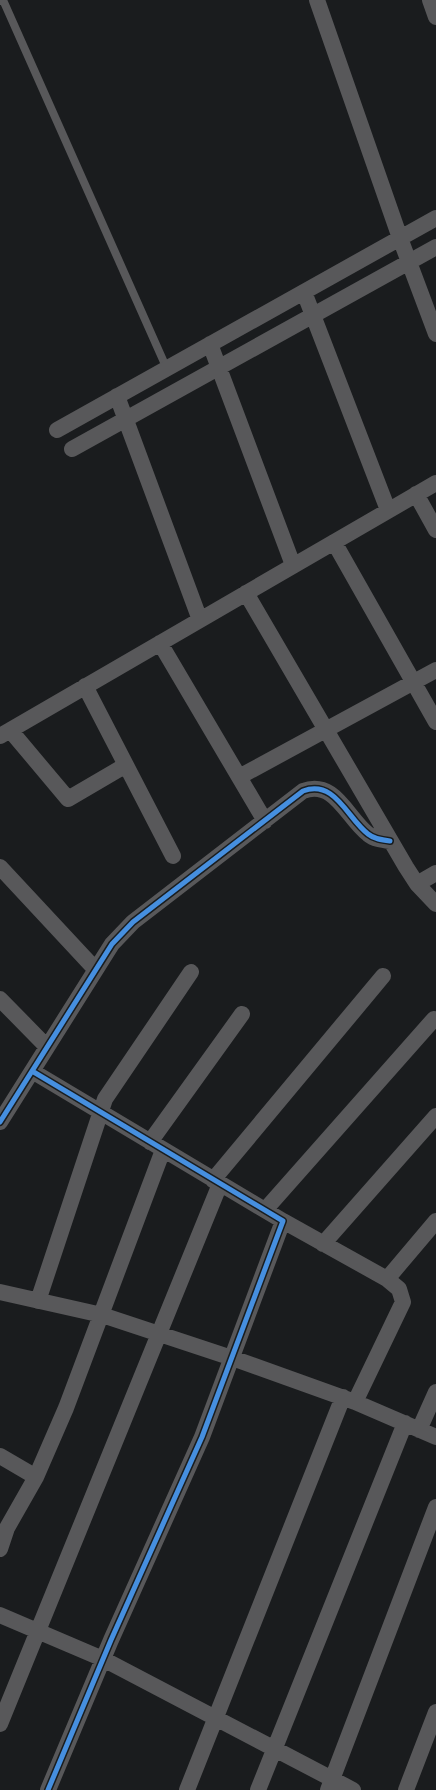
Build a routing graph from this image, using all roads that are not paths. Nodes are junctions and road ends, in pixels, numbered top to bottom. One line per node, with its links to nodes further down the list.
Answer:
1 (2, 0): 14 (lane)
2 (317, 0): 6 (street)
3 (430, 0): 4 (street)
4 (436, 17)
5 (436, 218): 6 (street)
6 (400, 238): 8 (street); 9 (street)
7 (436, 247): 8 (street)
8 (409, 262): 10 (street); 11 (street)
9 (304, 292): 10 (street); 12 (street)
10 (313, 316): 13 (street); 21 (street)
11 (436, 334)
12 (210, 344): 13 (street); 14 (street)
13 (218, 368): 16 (street); 24 (street)
14 (167, 369): 15 (street)
15 (117, 396): 16 (street); 17 (street)
16 (126, 420): 18 (street); 26 (street)
17 (57, 430)
18 (72, 450)
19 (436, 482): 20 (street)
20 (416, 494): 21 (street); 22 (street)
21 (388, 510): 23 (street)
22 (436, 530)
23 (334, 542): 24 (street); 29 (street)
24 (293, 565): 25 (street)
25 (246, 593): 26 (street); 32 (street)
26 (200, 620): 27 (street)
27 (160, 643): 30 (street); 35 (street)
28 (436, 670): 29 (street)
29 (413, 682): 31 (street); 32 (street)
30 (86, 686): 33 (street); 34 (street)
31 (436, 722)
32 (326, 730): 35 (street); 37 (street)
33 (5, 733): 34 (street)
34 (126, 765): 38 (street)
35 (239, 777): 36 (street)
36 (265, 821): 37 (street); 43 (street)
37 (390, 841): 41 (street)
38 (173, 856)
39 (0, 867): 43 (street)
40 (436, 873): 41 (street)
41 (417, 884): 42 (street)
42 (436, 904)
43 (96, 969): 49 (street)
44 (191, 972): 51 (street)
45 (383, 976): 55 (street)
46 (0, 1000): 49 (street)
47 (242, 1014): 54 (street)
48 (434, 1019): 56 (street)
49 (47, 1046): 50 (street)
50 (32, 1072): 51 (street); 53 (street)
51 (100, 1113): 54 (street); 62 (street)
52 (436, 1116): 59 (street)
53 (0, 1122)
54 (157, 1146): 55 (street); 63 (street)
55 (217, 1182): 56 (street); 64 (street)
56 (265, 1210): 57 (street)
57 (283, 1221): 59 (street); 65 (street)
58 (436, 1221): 60 (street)
59 (323, 1244): 60 (street)
60 (387, 1279): 67 (street)
61 (0, 1292): 62 (street)
62 (38, 1301): 63 (street)
63 (102, 1315): 64 (street); 71 (street)
64 (159, 1334): 65 (street); 76 (street)
65 (231, 1358): 67 (street); 77 (street)
66 (436, 1392): 68 (street)
67 (349, 1399): 68 (street); 79 (street)
68 (412, 1426): 69 (street); 81 (street)
69 (436, 1438)
70 (0, 1456): 71 (street)
71 (36, 1478): 73 (street)
72 (436, 1507): 82 (street)
73 (4, 1526): 74 (street)
74 (0, 1549)
75 (0, 1615): 76 (street)
76 (38, 1631): 77 (street); 80 (street)
77 (104, 1659): 79 (street); 83 (street)
78 (436, 1712): 87 (street)
79 (215, 1719): 81 (street); 84 (street)
80 (0, 1724)
81 (274, 1749): 82 (street); 85 (street)
82 (331, 1784): 86 (street)
83 (48, 1790)
84 (187, 1790)
85 (258, 1790)
86 (353, 1790)
87 (406, 1790)

